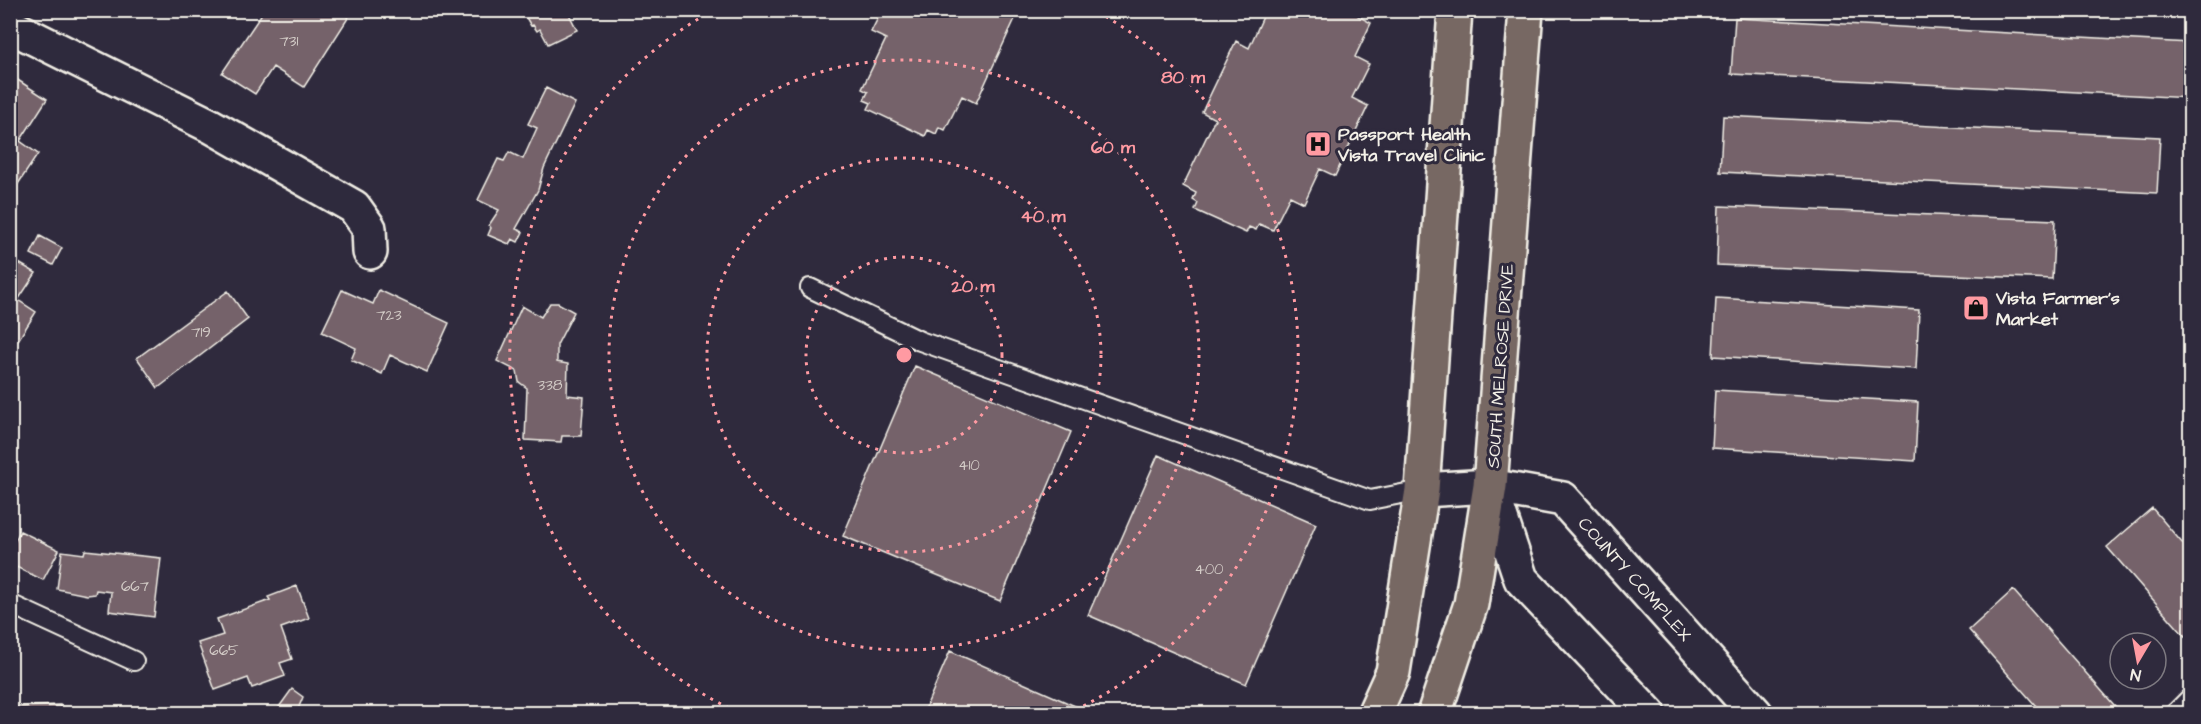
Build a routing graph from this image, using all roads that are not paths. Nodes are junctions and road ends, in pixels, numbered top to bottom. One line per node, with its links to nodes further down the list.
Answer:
1 (1455, 10): 7 (main road)
2 (1526, 10): 6 (main road, SOUTH MELROSE DRIVE)
3 (10, 26): 4 (street)
4 (370, 252)
5 (810, 288): 7 (lane)
6 (1490, 486): 7 (street, COUNTY COMPLEX); 12 (main road, SOUTH MELROSE DRIVE); 13 (street); 14 (street, COUNTY COMPLEX)
7 (1422, 490): 11 (main road)
8 (10, 604): 9 (lane)
9 (134, 661)
10 (2190, 698): 15 (lane)
11 (1374, 714)
12 (1434, 714)
13 (1649, 714)
14 (1756, 714)
15 (2174, 714)

